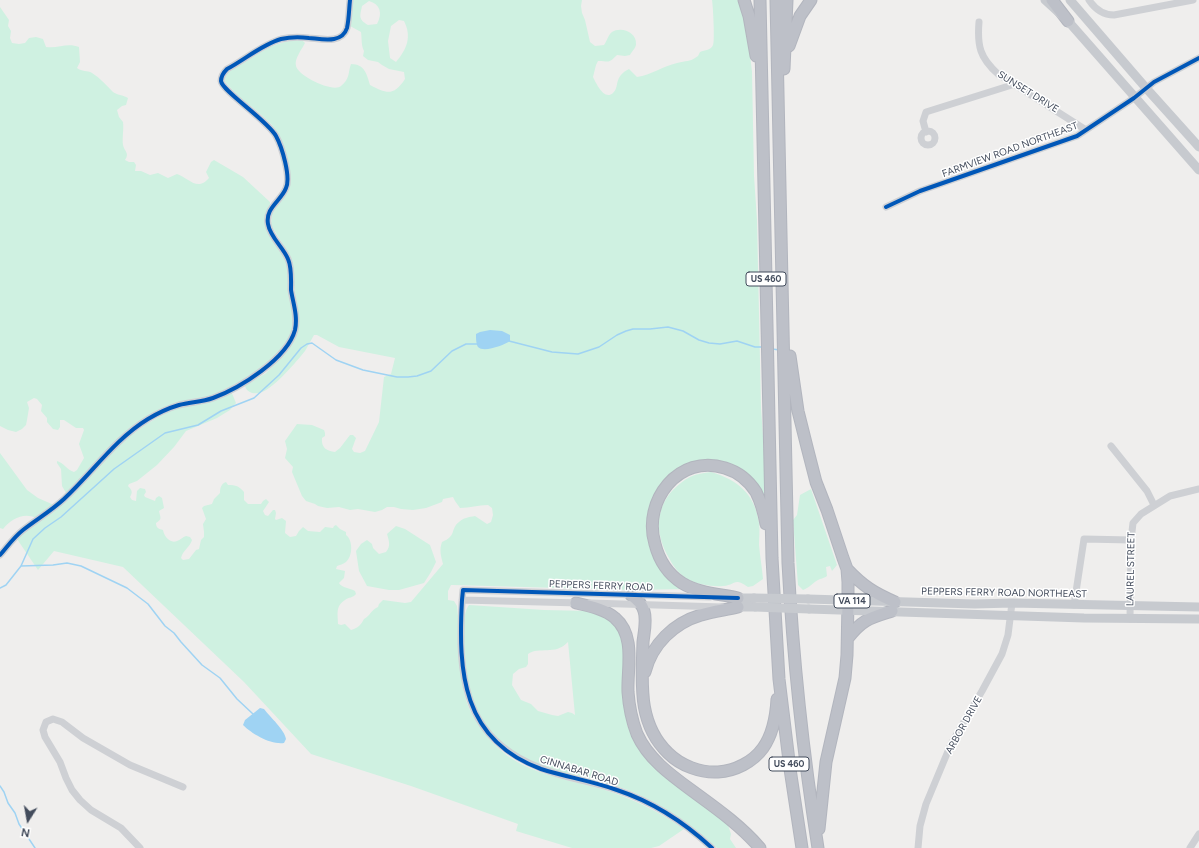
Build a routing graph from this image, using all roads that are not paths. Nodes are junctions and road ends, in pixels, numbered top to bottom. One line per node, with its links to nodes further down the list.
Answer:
1 (350, 0): 31 (street)
2 (744, 0): 19 (highway)
3 (760, 0): 19 (highway, US 460)
4 (776, 0): 23 (highway, US 460)
5 (787, 0): 15 (highway)
6 (811, 0): 15 (highway)
7 (1045, 0): 12 (main road)
8 (1052, 0): 12 (highway)
9 (1070, 0): 17 (main road)
10 (1089, 0): 11 (street)
11 (1193, 0)
12 (1068, 21): 18 (main road)
13 (978, 22): 16 (street, SUNSET DRIVE)
14 (1199, 58): 17 (street, FARMVIEW ROAD NORTHEAST)
15 (784, 62): 23 (highway)
16 (1015, 84): 20 (street, SUNSET DRIVE); 21 (street)
17 (1146, 88): 18 (street, FARMVIEW ROAD NORTHEAST); 22 (main road)
18 (1134, 98): 20 (street, FARMVIEW ROAD NORTHEAST); 24 (main road)
19 (763, 127): 32 (highway, US 460)
20 (1086, 130): 25 (street, FARMVIEW ROAD NORTHEAST)
21 (926, 132)
22 (1199, 147)
23 (779, 162): 26 (highway, US 460)
24 (1199, 170)
25 (886, 207)
26 (782, 314): 33 (highway); 59 (highway, US 460)
27 (1112, 446): 29 (street)
28 (1199, 489): 29 (street, LAUREL STREET)
29 (1154, 505): 30 (street, LAUREL STREET)
30 (1131, 540): 41 (street); 44 (street, LAUREL STREET)
31 (0, 555)
32 (772, 558): 37 (highway); 51 (highway, US 460)
33 (847, 569): 43 (highway); 45 (highway)
34 (463, 590): 35 (street, PEPPERS FERRY ROAD / VA 114); 36 (street, CINNABAR ROAD)
35 (631, 595): 37 (street, PEPPERS FERRY ROAD / VA 114); 42 (highway)
36 (462, 600): 38 (street, PEPPERS FERRY ROAD / VA 114); 56 (street, CINNABAR ROAD)
37 (738, 602): 39 (main road, PEPPERS FERRY ROAD / VA 114, bridge); 42 (street, PEPPERS FERRY ROAD / VA 114); 52 (highway)
38 (576, 603): 42 (street, PEPPERS FERRY ROAD / VA 114); 57 (highway)
39 (808, 604): 43 (main road, PEPPERS FERRY ROAD NORTHEAST / VA 114)
40 (1012, 604): 41 (main road, PEPPERS FERRY ROAD NORTHEAST / VA 114); 45 (main road, PEPPERS FERRY ROAD NORTHEAST / VA 114); 47 (street, ARBOR DRIVE)
41 (1074, 604): 44 (main road, PEPPERS FERRY ROAD NORTHEAST / VA 114)
42 (641, 605): 52 (highway)
43 (848, 605): 45 (main road, PEPPERS FERRY ROAD NORTHEAST / VA 114); 50 (highway)
44 (1130, 605): 46 (main road, PEPPERS FERRY ROAD NORTHEAST / VA 114); 48 (street, LAUREL STREET)
45 (894, 607): 47 (main road, PEPPERS FERRY ROAD NORTHEAST / VA 114); 50 (highway)
46 (1199, 607)
47 (1011, 616): 48 (main road, PEPPERS FERRY ROAD NORTHEAST / VA 114); 60 (street, ARBOR DRIVE)
48 (1130, 619): 49 (main road, PEPPERS FERRY ROAD NORTHEAST / VA 114)
49 (1199, 619)
50 (848, 638): 59 (highway)
51 (779, 679): 52 (highway); 58 (highway, US 460)
52 (643, 691)
53 (183, 787): 55 (street)
54 (1199, 834): 61 (street)
55 (140, 848)
56 (712, 848)
57 (760, 848)
58 (802, 848)
59 (818, 848)
60 (918, 848)
61 (1190, 848)

